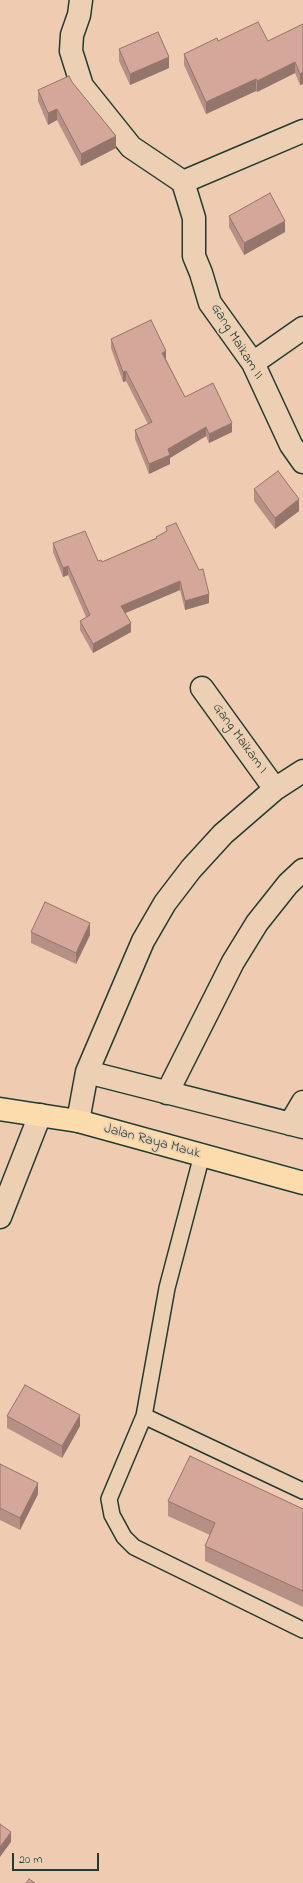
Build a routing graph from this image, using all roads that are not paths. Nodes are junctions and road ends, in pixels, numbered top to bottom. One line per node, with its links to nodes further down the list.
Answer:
1 (81, 0): 3 (street)
2 (303, 131): 3 (street)
3 (183, 182): 5 (street, Gang Maikam II)
4 (303, 328): 5 (street)
5 (253, 363): 6 (street, Gang Maikam II)
6 (299, 448)
7 (202, 688): 9 (street, Gang Maikam I)
8 (303, 771): 9 (street)
9 (275, 789): 11 (street)
10 (303, 870): 12 (street)
11 (87, 1072): 12 (street); 16 (street)
12 (167, 1093): 17 (street)
13 (303, 1102): 17 (street)
14 (0, 1109): 15 (main road, Jalan Raya Mauk)
15 (40, 1115): 16 (main road, Jalan Raya Mauk); 20 (street)
16 (78, 1121): 18 (main road, Jalan Raya Mauk)
17 (297, 1125)
18 (202, 1155): 19 (main road, Jalan Raya Mauk); 21 (lane)
19 (303, 1183)
20 (0, 1217)
21 (144, 1416): 22 (lane); 23 (lane)
22 (303, 1491)
23 (303, 1630)

